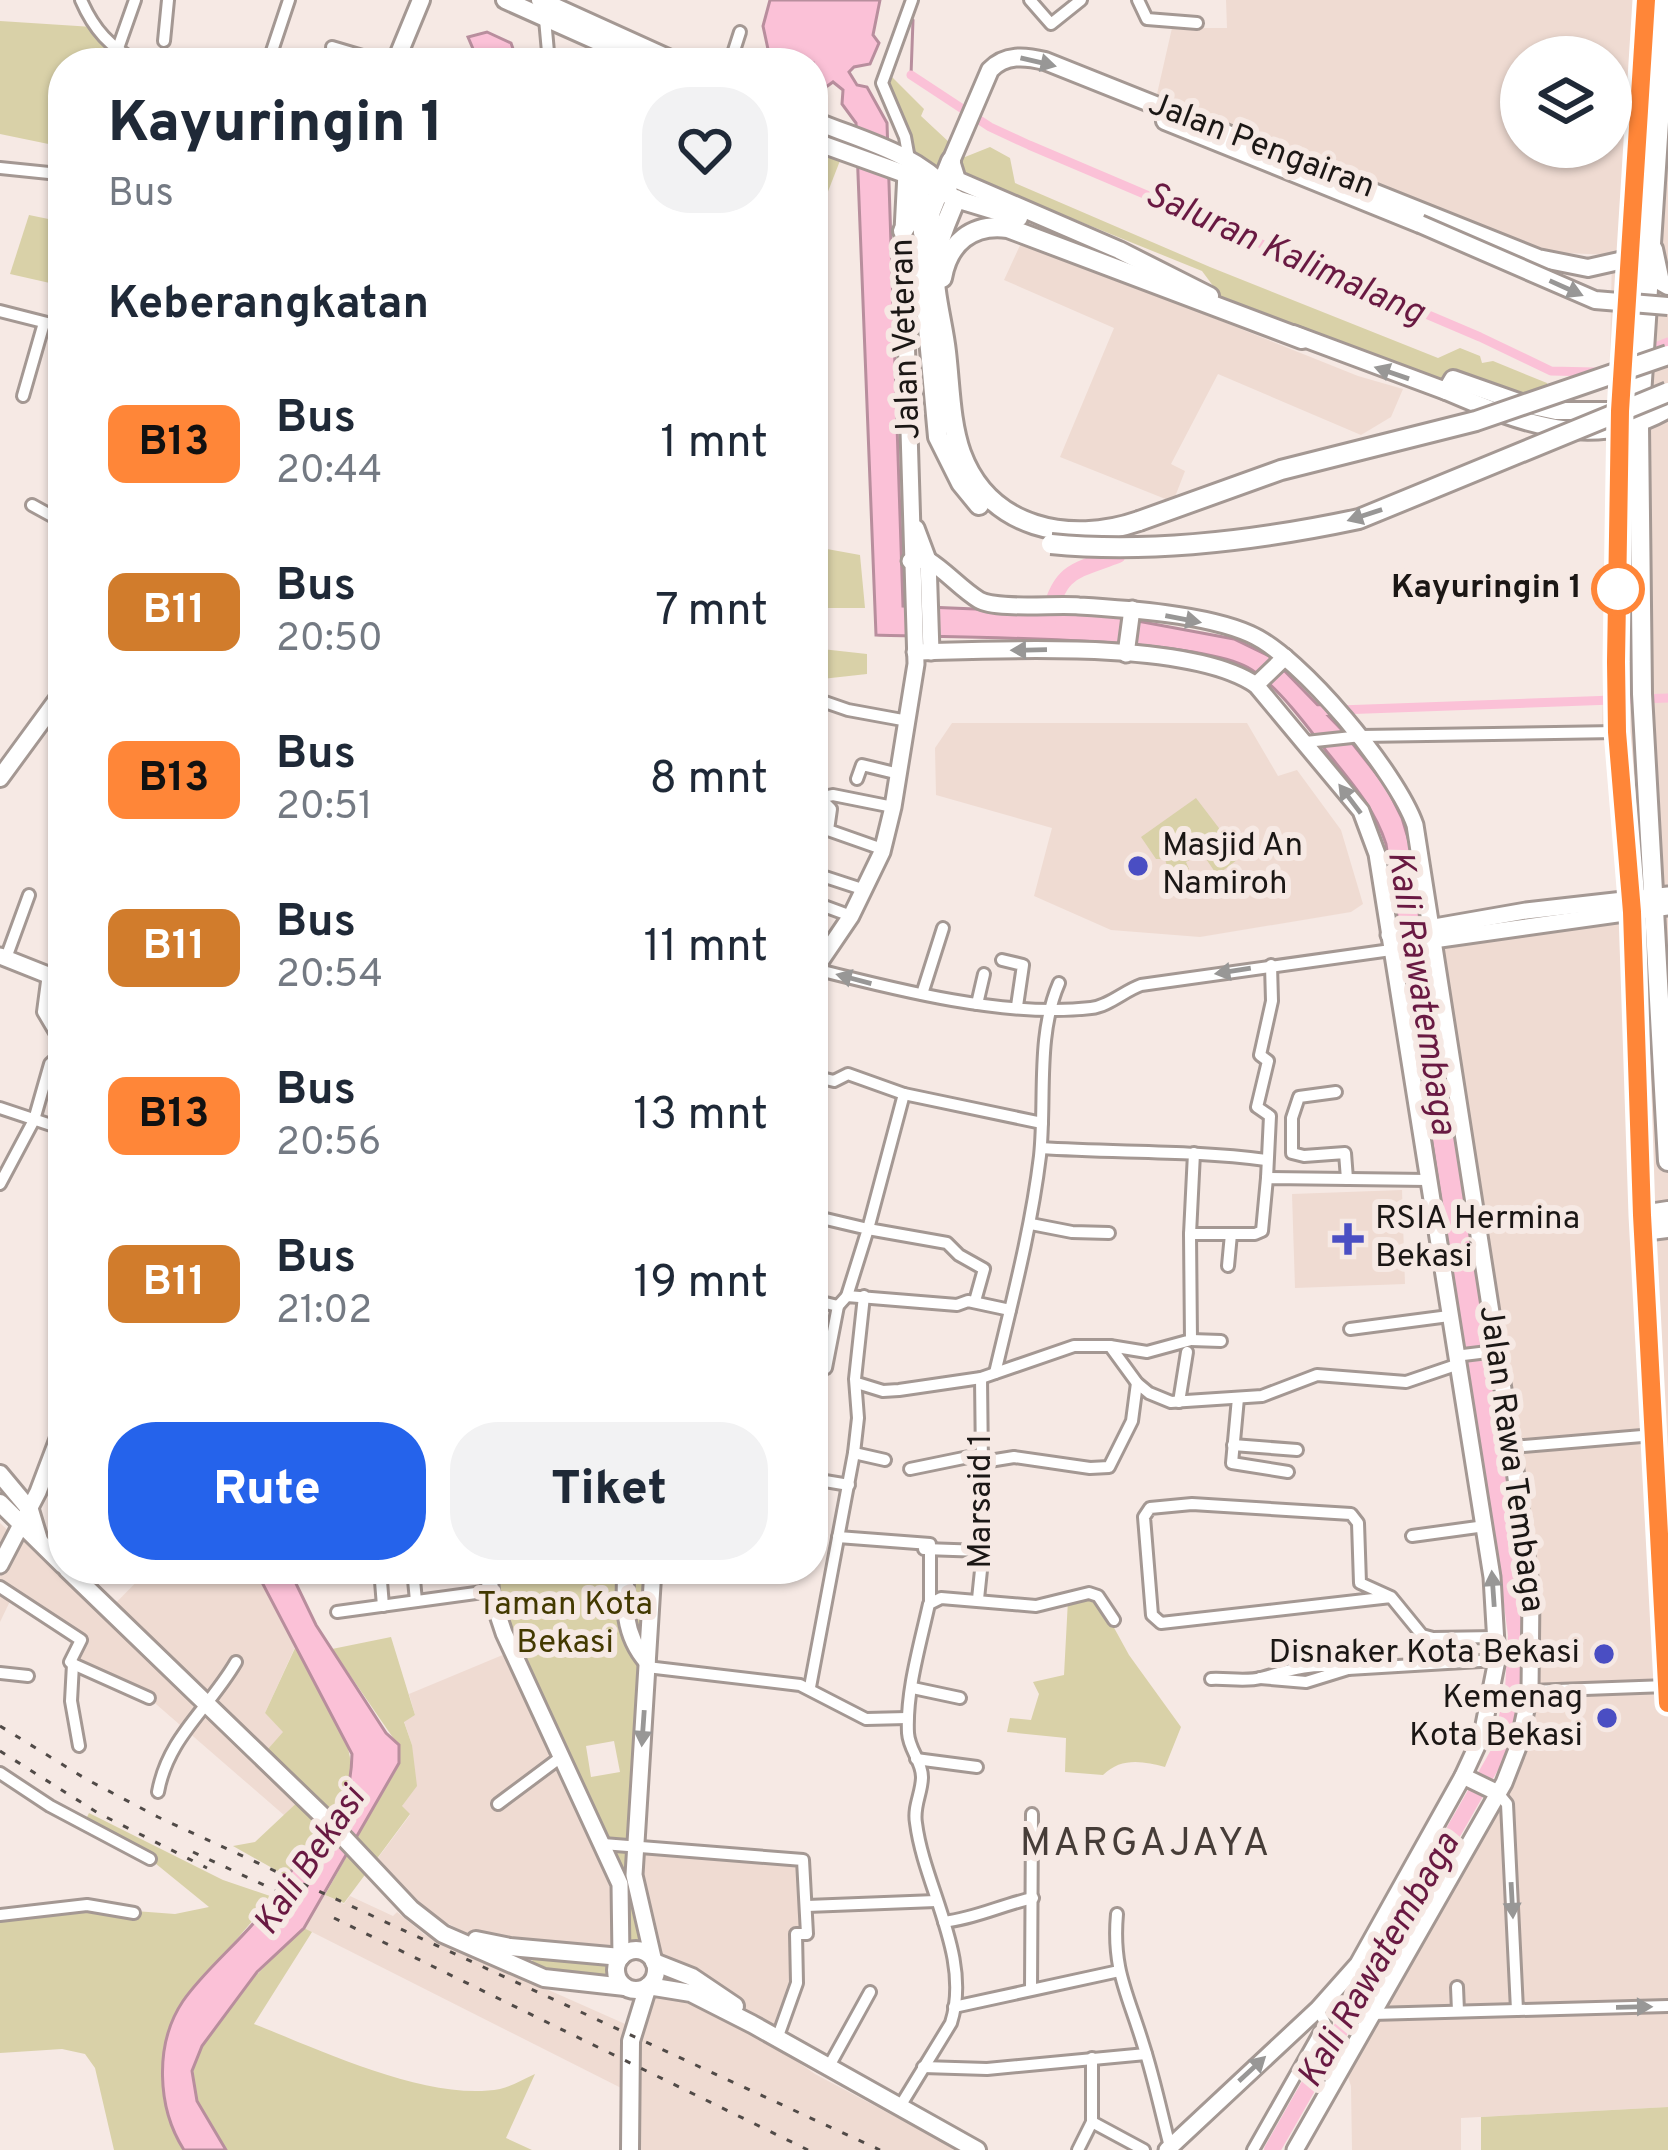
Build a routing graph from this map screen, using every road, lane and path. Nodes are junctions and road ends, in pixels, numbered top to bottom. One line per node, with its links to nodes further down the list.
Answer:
1 (81, 0): 20 (street)
2 (135, 0): 21 (street)
3 (168, 0): 18 (street)
4 (289, 0): 22 (street)
5 (409, 0): 24 (main road)
6 (421, 0): 25 (main road)
7 (505, 0): 15 (main road)
8 (540, 0): 28 (main road)
9 (912, 0): 37 (street)
10 (1030, 0): 11 (street)
11 (1081, 0)
12 (1138, 0): 16 (street)
13 (1646, 0): 30 (highway)
14 (1667, 0): 31 (highway)
15 (545, 19): 26 (street); 27 (main road)
16 (1197, 23)
17 (740, 32): 29 (street)
18 (164, 41)
19 (332, 47): 23 (street)
20 (114, 48)
21 (118, 48)
22 (273, 48)
23 (335, 48)
24 (391, 48)
25 (401, 48)
26 (548, 48)
27 (612, 48)
28 (646, 48)
29 (735, 48)
30 (1639, 81): 31 (highway); 45 (highway)
31 (1665, 83): 34 (highway)
32 (1102, 86): 36 (main road, Jalan Pengairan, one-way to 32); 45 (main road, Jalan Pengairan); 48 (main road, one-way to 48, bridge)
33 (830, 127): 37 (main road)
34 (1663, 130): 44 (highway)
35 (828, 147): 37 (main road)
36 (951, 160): 41 (highway); 46 (main road)
37 (901, 164): 41 (main road); 42 (highway); 43 (street, Jalan Veteran)
38 (2, 168): 39 (street); 40 (street)
39 (48, 173)
40 (0, 184)
41 (942, 187): 42 (highway); 46 (main road); 50 (highway)
42 (923, 228): 43 (highway); 57 (highway, one-way to 42, bridge)
43 (903, 231): 64 (street, Jalan Veteran)
44 (1651, 231): 47 (main road); 55 (highway)
45 (1628, 259): 55 (highway)
46 (1188, 286): 53 (main road)
47 (1668, 286)
48 (1668, 306)
49 (0, 311): 51 (street)
50 (942, 313): 53 (highway); 59 (highway, bridge)
51 (44, 322): 52 (street); 58 (street)
52 (48, 323)
53 (1302, 339): 56 (main road, one-way to 53)
54 (1668, 355): 59 (highway, bridge)
55 (1631, 378): 61 (highway)
56 (1446, 391): 59 (main road); 61 (main road)
57 (1668, 392)
58 (23, 396)
59 (1524, 404): 61 (main road)
60 (1668, 409): 61 (main road)
61 (1629, 418): 74 (highway); 86 (highway)
62 (32, 505): 63 (street)
63 (48, 514)
64 (920, 566): 65 (street, Jalan Rawa Tembaga); 66 (street, Jalan Veteran)
65 (1132, 611): 67 (street); 68 (street, Jalan Rawa Tembaga, one-way to 68)
66 (922, 649): 67 (street, one-way to 66); 72 (street, Jalan Veteran)
67 (1126, 652): 69 (street)
68 (1283, 659): 69 (street); 73 (street, Jalan Rawa Tembaga)
69 (1258, 683): 75 (street)
70 (828, 703): 72 (street)
71 (48, 716): 77 (main road)
72 (908, 718): 76 (street, Jalan Veteran)
73 (1353, 732): 74 (street); 75 (street); 91 (street, Jalan Rawa Tembaga)
74 (1617, 732): 87 (highway)
75 (1311, 742): 92 (street, one-way to 75)
76 (899, 774): 78 (street); 80 (street, Jalan Veteran)
77 (0, 778)
78 (857, 779)
79 (828, 796): 80 (street)
80 (893, 807): 82 (street, Jalan Veteran)
81 (828, 830): 82 (street)
82 (882, 849): 84 (street, Jalan Veteran)
83 (828, 878): 84 (street)
84 (865, 890): 89 (street, Jalan Veteran)
85 (29, 895): 94 (street)
86 (1662, 902): 87 (street); 113 (highway)
87 (1631, 906): 91 (street); 124 (highway)
88 (828, 908): 89 (street)
89 (851, 916): 93 (street, Jalan Veteran)
90 (943, 928): 101 (street)
91 (1427, 935): 92 (street); 143 (street, Jalan Rawa Tembaga)
92 (1394, 941): 96 (street); 120 (street)
93 (828, 950)
94 (3, 957): 99 (street)
95 (1002, 959): 103 (street)
96 (1271, 965): 104 (street, one-way to 104); 116 (street)
97 (828, 973): 101 (street, one-way to 97)
98 (983, 974): 102 (street)
99 (48, 975)
100 (1059, 983): 104 (street)
101 (922, 994): 102 (street)
102 (977, 1004): 103 (street)
103 (1017, 1006): 104 (street)
104 (1048, 1008): 111 (street)
105 (48, 1071): 110 (street)
106 (828, 1080): 108 (street)
107 (1336, 1092): 119 (street)
108 (904, 1094): 111 (street); 127 (street)
109 (0, 1108): 110 (street)
110 (34, 1120): 112 (street); 121 (street)
111 (1042, 1123): 114 (street)
112 (48, 1124)
113 (1668, 1145): 117 (highway)
114 (1041, 1148): 115 (street); 125 (street)
115 (1194, 1153): 116 (street); 129 (street)
116 (1266, 1160): 118 (street)
117 (1668, 1162)
118 (1268, 1178): 119 (street); 130 (street)
119 (1347, 1179): 120 (street)
120 (1428, 1180): 138 (street)
121 (0, 1183)
122 (1668, 1211): 124 (highway)
123 (828, 1220): 127 (street)
124 (1642, 1223): 126 (highway); 152 (highway)
125 (1031, 1224): 128 (street); 137 (street)
126 (1668, 1228)
127 (868, 1229): 132 (street); 134 (street)
128 (1108, 1233)
129 (1190, 1234): 130 (street); 142 (street)
130 (1231, 1234): 131 (street)
131 (1228, 1267)
132 (848, 1296): 133 (street); 136 (street)
133 (864, 1296): 134 (street); 148 (street)
134 (975, 1301): 137 (street)
135 (828, 1304): 136 (street)
136 (838, 1306): 144 (street)
137 (1010, 1310): 146 (street)
138 (1449, 1316): 139 (street); 145 (street)
139 (1350, 1329)
140 (1221, 1341): 142 (street)
141 (1109, 1346): 142 (street); 146 (street); 149 (street)
142 (1189, 1346): 151 (street)
143 (1493, 1351): 145 (street); 154 (street, Jalan Rawa Tembaga)
144 (828, 1358)
145 (1457, 1359): 150 (street); 167 (street)
146 (995, 1373): 147 (street)
147 (981, 1378): 148 (street); 157 (street, Marsaid 1)
148 (857, 1383): 156 (street)
149 (1137, 1383): 151 (street); 157 (street)
150 (1238, 1398): 151 (street); 153 (street)
151 (1179, 1402)
152 (1654, 1435): 154 (street); 197 (highway)
153 (1233, 1445): 155 (street); 161 (street)
154 (1512, 1447): 200 (street, Jalan Rawa Tembaga)
155 (1297, 1450)
156 (854, 1453): 158 (street); 164 (street)
157 (983, 1458): 160 (street); 172 (street, Marsaid 1)
158 (885, 1460)
159 (48, 1464): 166 (street)
160 (910, 1469)
161 (1288, 1472)
162 (0, 1474): 166 (main road)
163 (828, 1482): 164 (street)
164 (849, 1485): 169 (street)
165 (0, 1503): 166 (main road)
166 (26, 1519): 171 (main road); 173 (street)
167 (1485, 1526): 168 (street); 189 (street, one-way to 167)
168 (1412, 1536)
169 (838, 1537): 170 (street); 198 (street)
170 (925, 1549): 172 (street); 185 (street)
171 (48, 1550)
172 (983, 1551): 183 (street, Marsaid 1)
173 (0, 1565)
174 (82, 1584): 204 (main road)
175 (381, 1584): 186 (street)
176 (414, 1584): 184 (street)
177 (490, 1584): 181 (street)
178 (625, 1584): 193 (street)
179 (652, 1584): 193 (street)
180 (0, 1587): 192 (street)
181 (491, 1594): 184 (street); 207 (street)
182 (1391, 1597): 182 (street); 189 (street)
183 (979, 1599): 185 (street, Marsaid 1); 188 (street)
184 (416, 1601): 186 (street)
185 (930, 1602): 199 (street, Marsaid 1)
186 (382, 1606): 187 (street)
187 (337, 1612)
188 (1114, 1620)
189 (1496, 1637): 190 (street)
190 (1497, 1660): 196 (street); 211 (street)
191 (236, 1661): 204 (street)
192 (73, 1664): 202 (street); 206 (street)
193 (647, 1665): 198 (street); 217 (street, one-way to 217)
194 (0, 1673): 195 (street)
195 (28, 1676)
196 (1211, 1679)
197 (1667, 1686): 200 (street); 203 (highway)
198 (810, 1688): 205 (street)
199 (913, 1688): 201 (street); 205 (street, Marsaid 1)
200 (1530, 1691): 213 (street, Jalan Rawa Tembaga)
201 (960, 1697)
202 (149, 1698)
203 (1668, 1703)
204 (207, 1705): 212 (street); 219 (main road)
205 (908, 1718): 208 (street)
206 (79, 1746)
207 (561, 1757): 214 (street); 216 (street)
208 (916, 1759): 209 (street); 221 (street)
209 (977, 1767)
210 (0, 1773): 218 (street)
211 (1466, 1778): 213 (street); 241 (street)
212 (158, 1792)
213 (1497, 1792): 242 (street, one-way to 242); 244 (street, Jalan Rawa Tembaga)
214 (498, 1804)
215 (1032, 1814): 220 (street)
216 (603, 1844): 217 (street); 223 (street)
217 (635, 1846): 222 (street); 224 (street)
218 (150, 1859)
219 (386, 1880): 229 (main road); 233 (main road)
220 (1033, 1898): 228 (street); 236 (street)
221 (937, 1901): 224 (street); 228 (street)
222 (641, 1904): 223 (street); 231 (street)
223 (623, 1906): 230 (street)
224 (807, 1906): 247 (street)
225 (134, 1913): 227 (street)
226 (1118, 1914): 232 (street)
227 (0, 1915)
228 (944, 1922): 240 (street)
229 (537, 1948): 230 (main road); 233 (main road)
230 (621, 1957): 231 (main road); 238 (main road)
231 (654, 1962): 234 (main road); 245 (main road)
232 (1119, 1971): 236 (street); 248 (street)
233 (531, 1972): 238 (main road)
234 (648, 1986): 238 (main road); 245 (main road); 246 (main road)
235 (1457, 1987): 243 (street)
236 (1030, 1989): 240 (street)
237 (870, 1992): 251 (street)
238 (628, 1993): 246 (main road)
239 (1668, 2006): 242 (street, one-way to 239)
240 (954, 2007): 250 (street)
241 (1318, 2009): 254 (street, one-way to 241); 259 (street)
242 (1517, 2010): 243 (street)
243 (1458, 2011): 244 (street)
244 (1372, 2014): 260 (street, Jalan Rawa Tembaga)
245 (752, 2024): 247 (main road)
246 (633, 2027): 255 (main road)
247 (777, 2039): 251 (main road)
248 (1146, 2054): 249 (street); 254 (street)
249 (1092, 2058): 250 (street); 253 (street)
250 (922, 2067): 252 (street)
251 (828, 2068): 252 (main road)
252 (899, 2108): 256 (main road)
253 (1092, 2122): 257 (street); 258 (street)
254 (1168, 2148)
255 (630, 2150)
256 (976, 2150)
257 (1078, 2150)
258 (1144, 2150)
259 (1253, 2150)
260 (1295, 2150)

